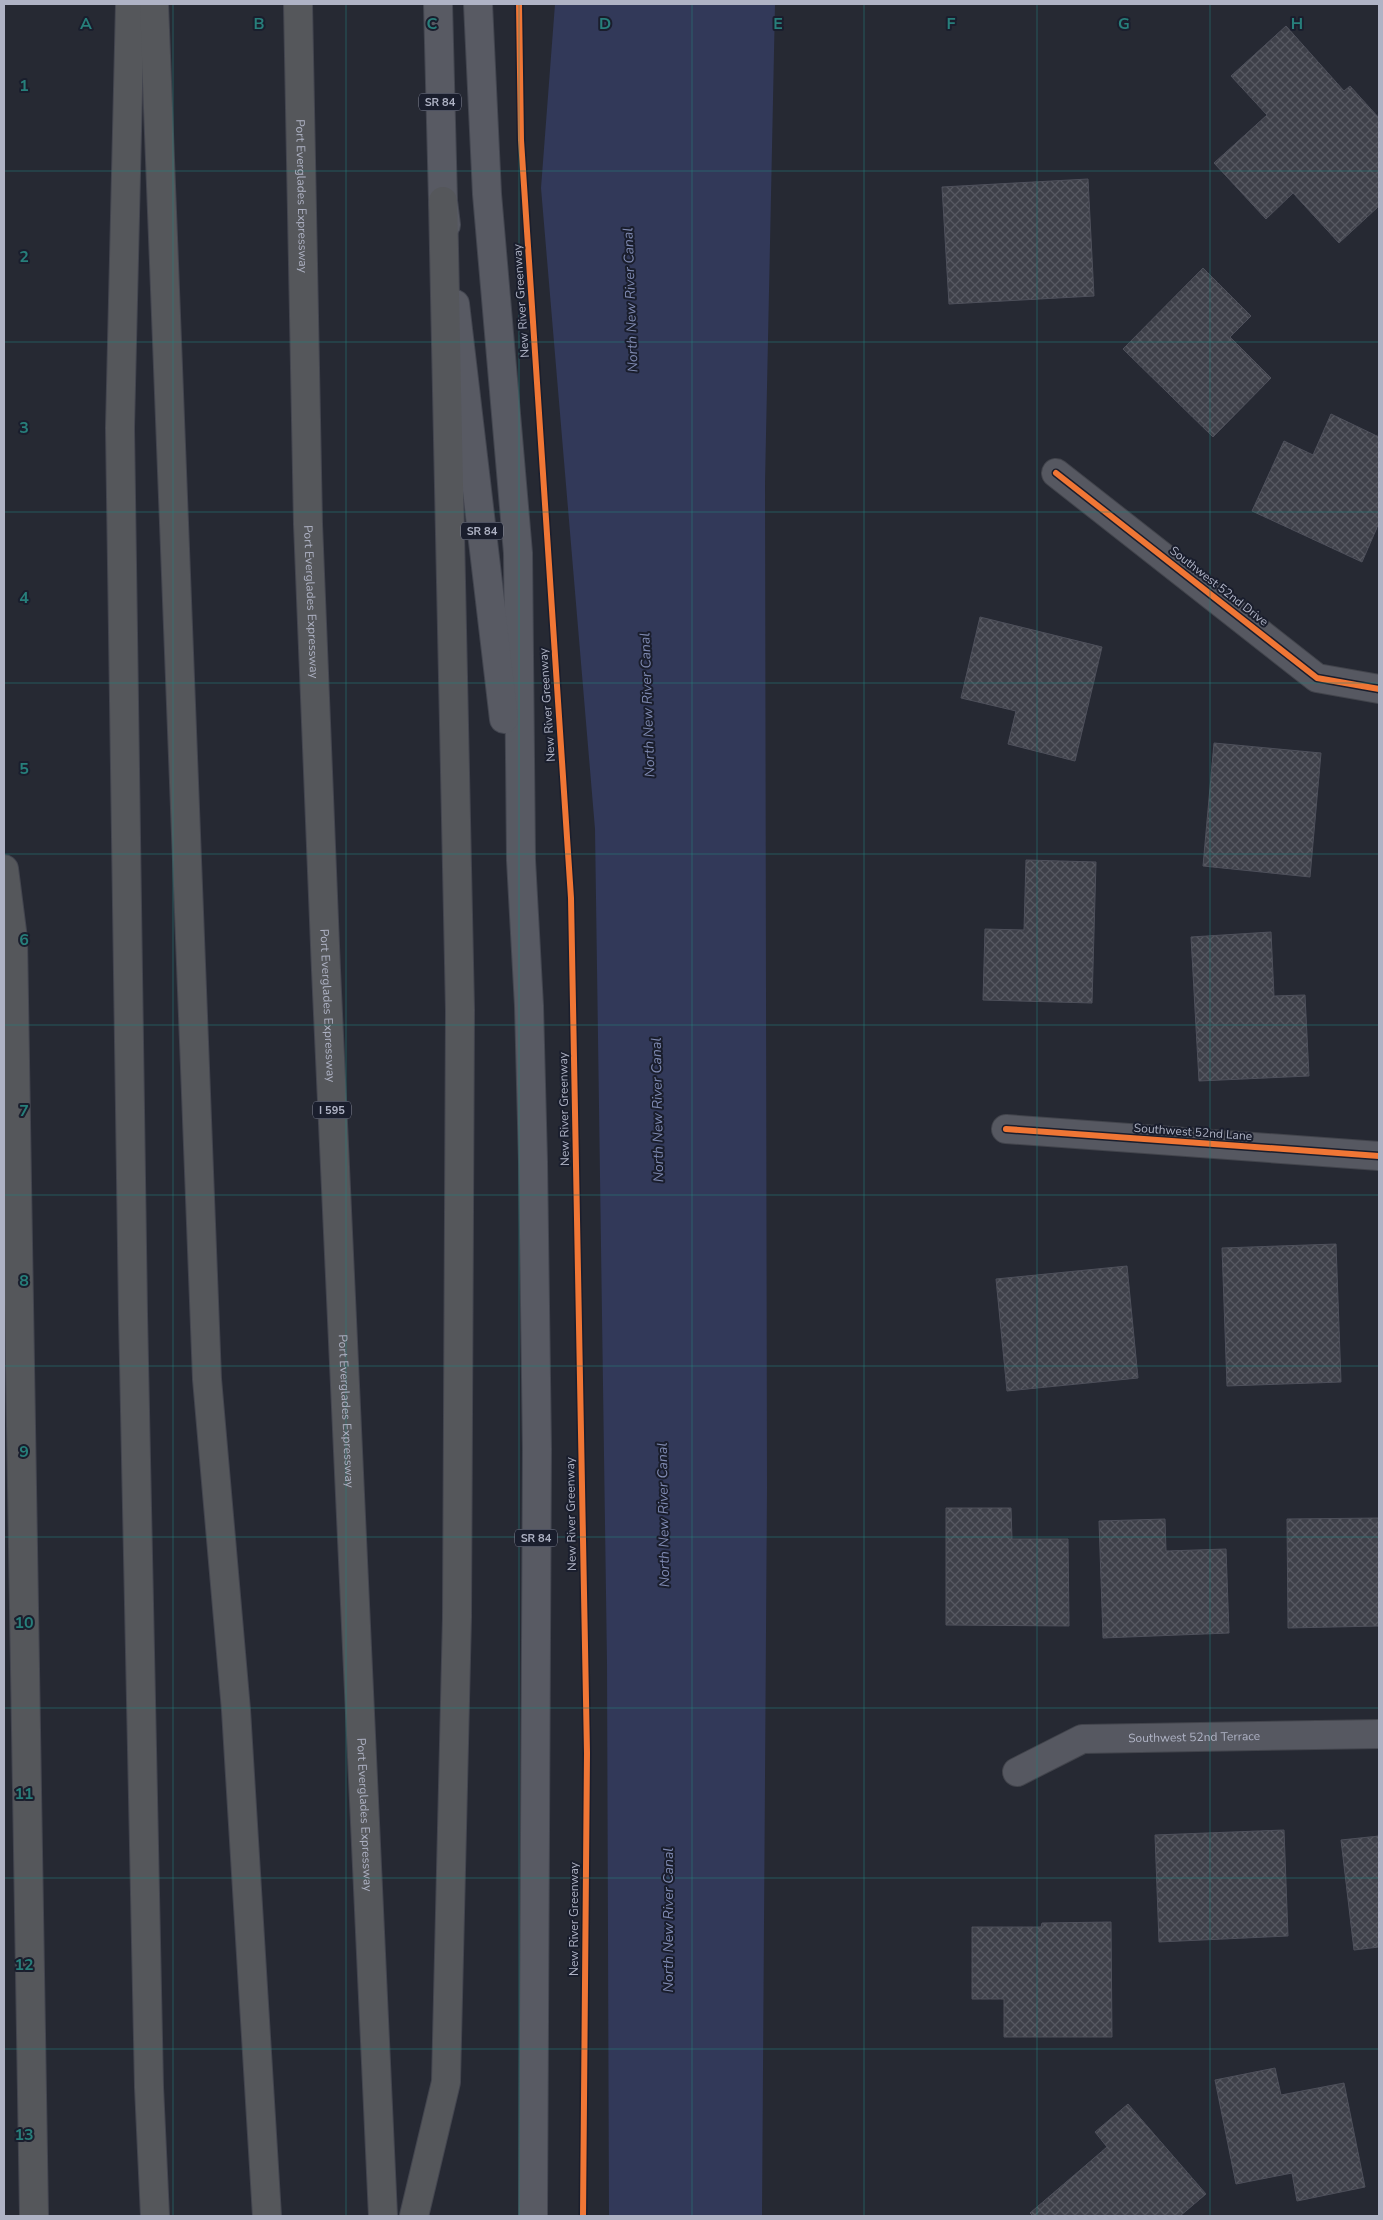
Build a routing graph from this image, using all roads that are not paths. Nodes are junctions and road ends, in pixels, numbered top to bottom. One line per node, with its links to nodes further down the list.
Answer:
1 (130, 4): 15 (highway)
2 (154, 4): 19 (highway)
3 (298, 4): 20 (highway, Port Everglades Expressway / I 595)
4 (438, 4): 6 (main road, SR 84)
5 (478, 4): 9 (main road)
6 (443, 201): 9 (main road, SR 84); 21 (highway)
7 (1056, 473): 8 (street, Southwest 52nd Drive)
8 (1379, 689)
9 (521, 860): 22 (main road, SR 84)
10 (4, 869): 16 (highway)
11 (1006, 1129): 12 (street, Southwest 52nd Lane)
12 (1379, 1156)
13 (1379, 1734): 14 (street, Southwest 52nd Terrace)
14 (1017, 1772)
15 (149, 2087): 17 (highway); 18 (highway)
16 (34, 2216)
17 (146, 2216)
18 (155, 2216)
19 (267, 2216)
20 (383, 2216)
21 (414, 2216)
22 (533, 2216)

